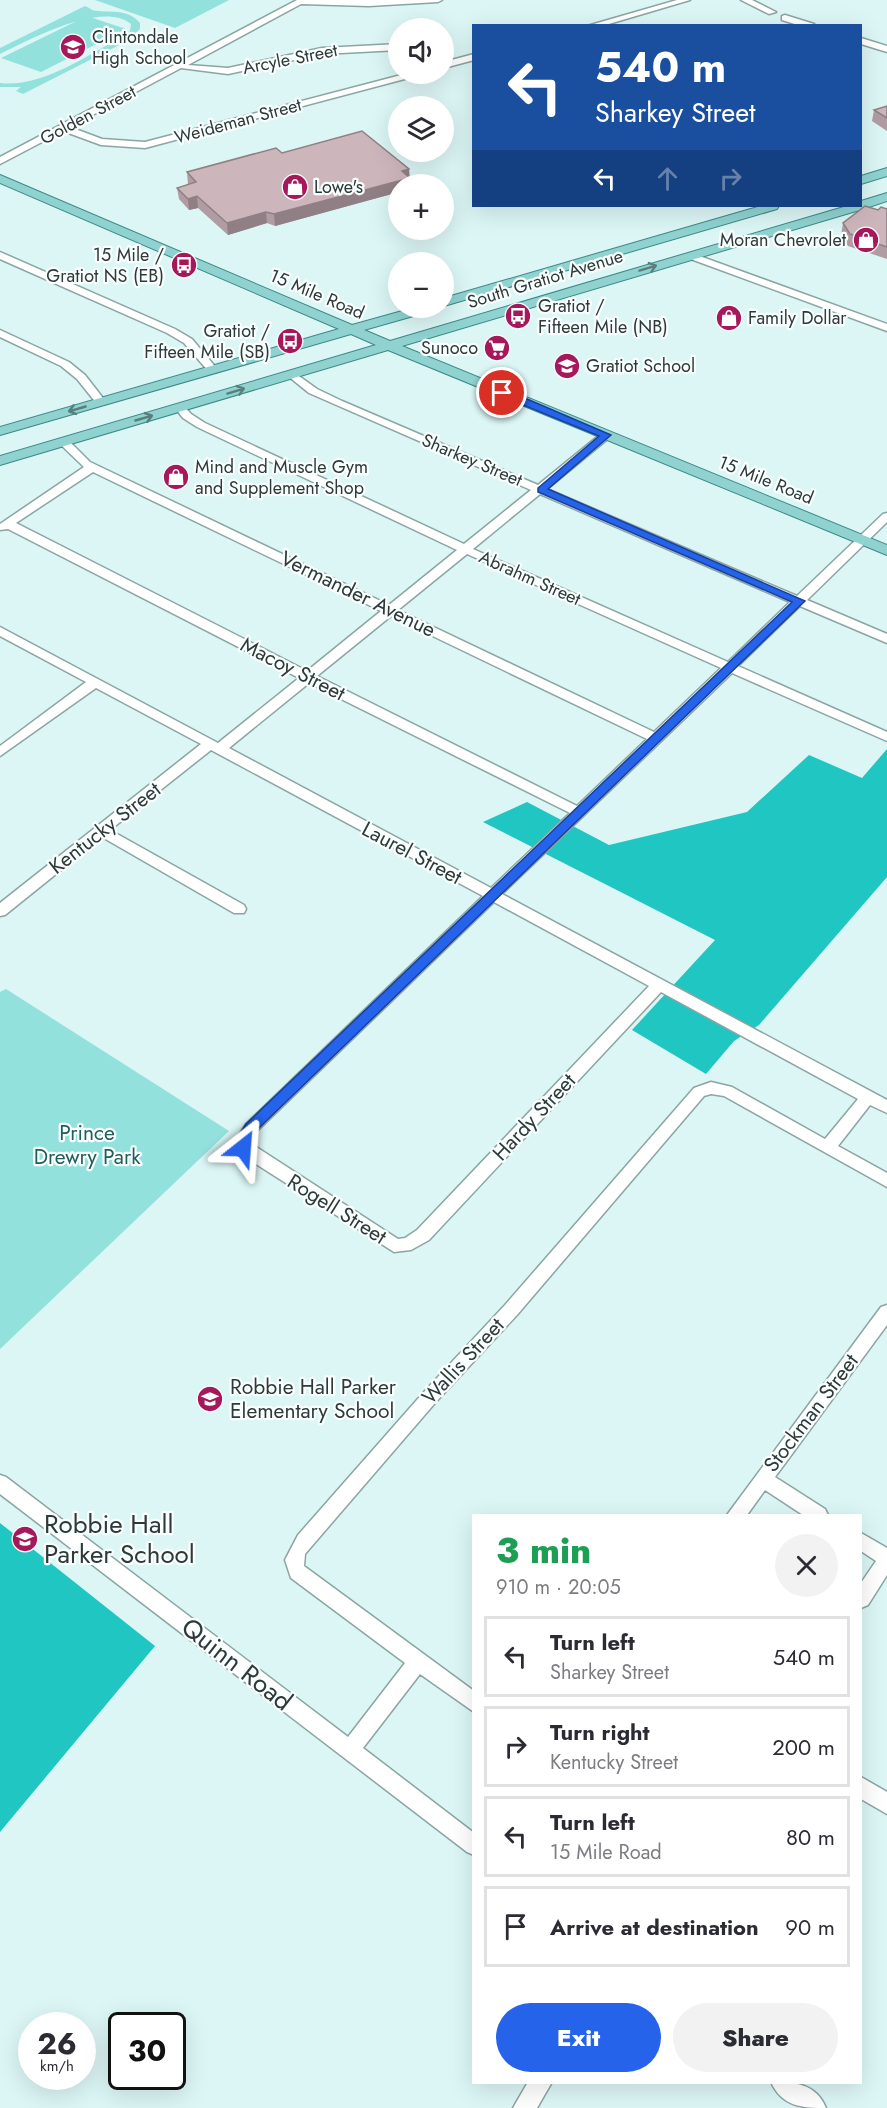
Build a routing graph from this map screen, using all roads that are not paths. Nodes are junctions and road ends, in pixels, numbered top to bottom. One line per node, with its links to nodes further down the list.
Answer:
1 (438, 0): 4 (street)
2 (686, 0): 7 (street)
3 (745, 0): 5 (street)
4 (302, 1): 16 (street, Golden Street)
5 (772, 12)
6 (786, 18): 8 (street)
7 (598, 24)
8 (804, 24)
9 (862, 41): 11 (street)
10 (388, 48): 16 (street, Arcyle Street)
11 (887, 49)
12 (454, 56): 14 (street)
13 (472, 58): 14 (street)
14 (463, 60): 15 (street)
15 (454, 62)
16 (181, 66): 18 (street, Golden Street)
17 (388, 81): 18 (street, Weideman Street)
18 (63, 128): 19 (street, Golden Street)
19 (0, 161)
20 (887, 172): 22 (main road)
21 (0, 179): 36 (main road, 15 Mile Road)
22 (862, 180)
23 (887, 197): 24 (main road, South Gratiot Avenue)
24 (862, 204)
25 (770, 207): 27 (main road, South Gratiot Avenue)
26 (853, 207): 28 (main road, South Gratiot Avenue)
27 (722, 221): 28 (main road); 31 (main road, South Gratiot Avenue)
28 (737, 242): 30 (main road, South Gratiot Avenue)
29 (0, 255): 39 (street)
30 (690, 256): 32 (main road, South Gratiot Avenue, one-way to 30); 35 (street)
31 (583, 262): 32 (main road); 33 (main road, South Gratiot Avenue)
32 (592, 285): 38 (main road, South Gratiot Avenue)
33 (454, 299)
34 (390, 318): 36 (main road)
35 (887, 328)
36 (351, 329): 38 (main road, 15 Mile Road); 39 (main road)
37 (0, 333): 42 (street)
38 (390, 346): 40 (main road, South Gratiot Avenue); 46 (main road, 15 Mile Road)
39 (213, 370): 41 (main road)
40 (292, 374): 43 (main road, South Gratiot Avenue, one-way to 40); 50 (street, Sharkey Street)
41 (174, 381): 42 (main road); 43 (main road)
42 (101, 402): 44 (main road); 45 (main road, one-way to 45)
43 (180, 408): 44 (main road, South Gratiot Avenue, one-way to 43); 54 (street, Abrahm Street)
44 (108, 429): 47 (main road, South Gratiot Avenue)
45 (0, 431)
46 (606, 435): 50 (street, Kentucky Street); 53 (main road, 15 Mile Road)
47 (64, 442): 48 (main road, South Gratiot Avenue); 49 (street, Vermander Avenue)
48 (0, 461)
49 (92, 467): 52 (street); 57 (street, Vermander Avenue)
50 (541, 490): 54 (street, Kentucky Street); 56 (street, Sharkey Street)
51 (887, 516): 53 (street)
52 (4, 526): 61 (street, Macoy Street)
53 (862, 540): 55 (main road, 15 Mile Road); 56 (street)
54 (467, 550): 57 (street, Kentucky Street); 60 (street, Abrahm Street)
55 (887, 550)
56 (799, 601): 59 (street, Sharkey Street); 60 (street)
57 (392, 610): 61 (street, Kentucky Street); 64 (street, Vermander Avenue)
58 (0, 631): 62 (street, Laurel Street)
59 (887, 639)
60 (729, 667): 63 (street, Abrahm Street); 64 (street)
61 (308, 678): 65 (street, Kentucky Street); 67 (street, Macoy Street)
62 (95, 682): 65 (street, Laurel Street); 66 (street)
63 (887, 737)
64 (657, 739): 67 (street)
65 (214, 746): 68 (street, Kentucky Street); 69 (street, Laurel Street)
66 (0, 752)
67 (578, 812): 69 (street)
68 (101, 831): 70 (street); 71 (street, Kentucky Street)
69 (493, 896): 72 (street, Laurel Street); 77 (street, Rogell Street)
70 (239, 909)
71 (0, 911)
72 (658, 986): 73 (street, Laurel Street); 77 (street, Hardy Street)
73 (868, 1097): 74 (street, Laurel Street); 75 (street)
74 (887, 1107)
75 (828, 1147): 76 (street); 86 (street, Wallis Street)
76 (887, 1181)
77 (408, 1244)
78 (887, 1312): 79 (street, Stockman Street)
79 (762, 1479): 81 (street, Stockman Street); 82 (street)
80 (0, 1483): 88 (street, Quinn Road)
81 (737, 1514)
82 (817, 1514)
83 (862, 1542): 84 (street)
84 (887, 1558): 85 (street)
85 (862, 1597)
86 (418, 1661): 87 (street); 88 (street)
87 (472, 1702)
88 (349, 1751): 91 (street, Quinn Road)
89 (862, 1788): 90 (street)
90 (887, 1804)
91 (472, 1843)
92 (540, 2084): 94 (street)
93 (785, 2084): 95 (street)
94 (524, 2108)
95 (816, 2108)

